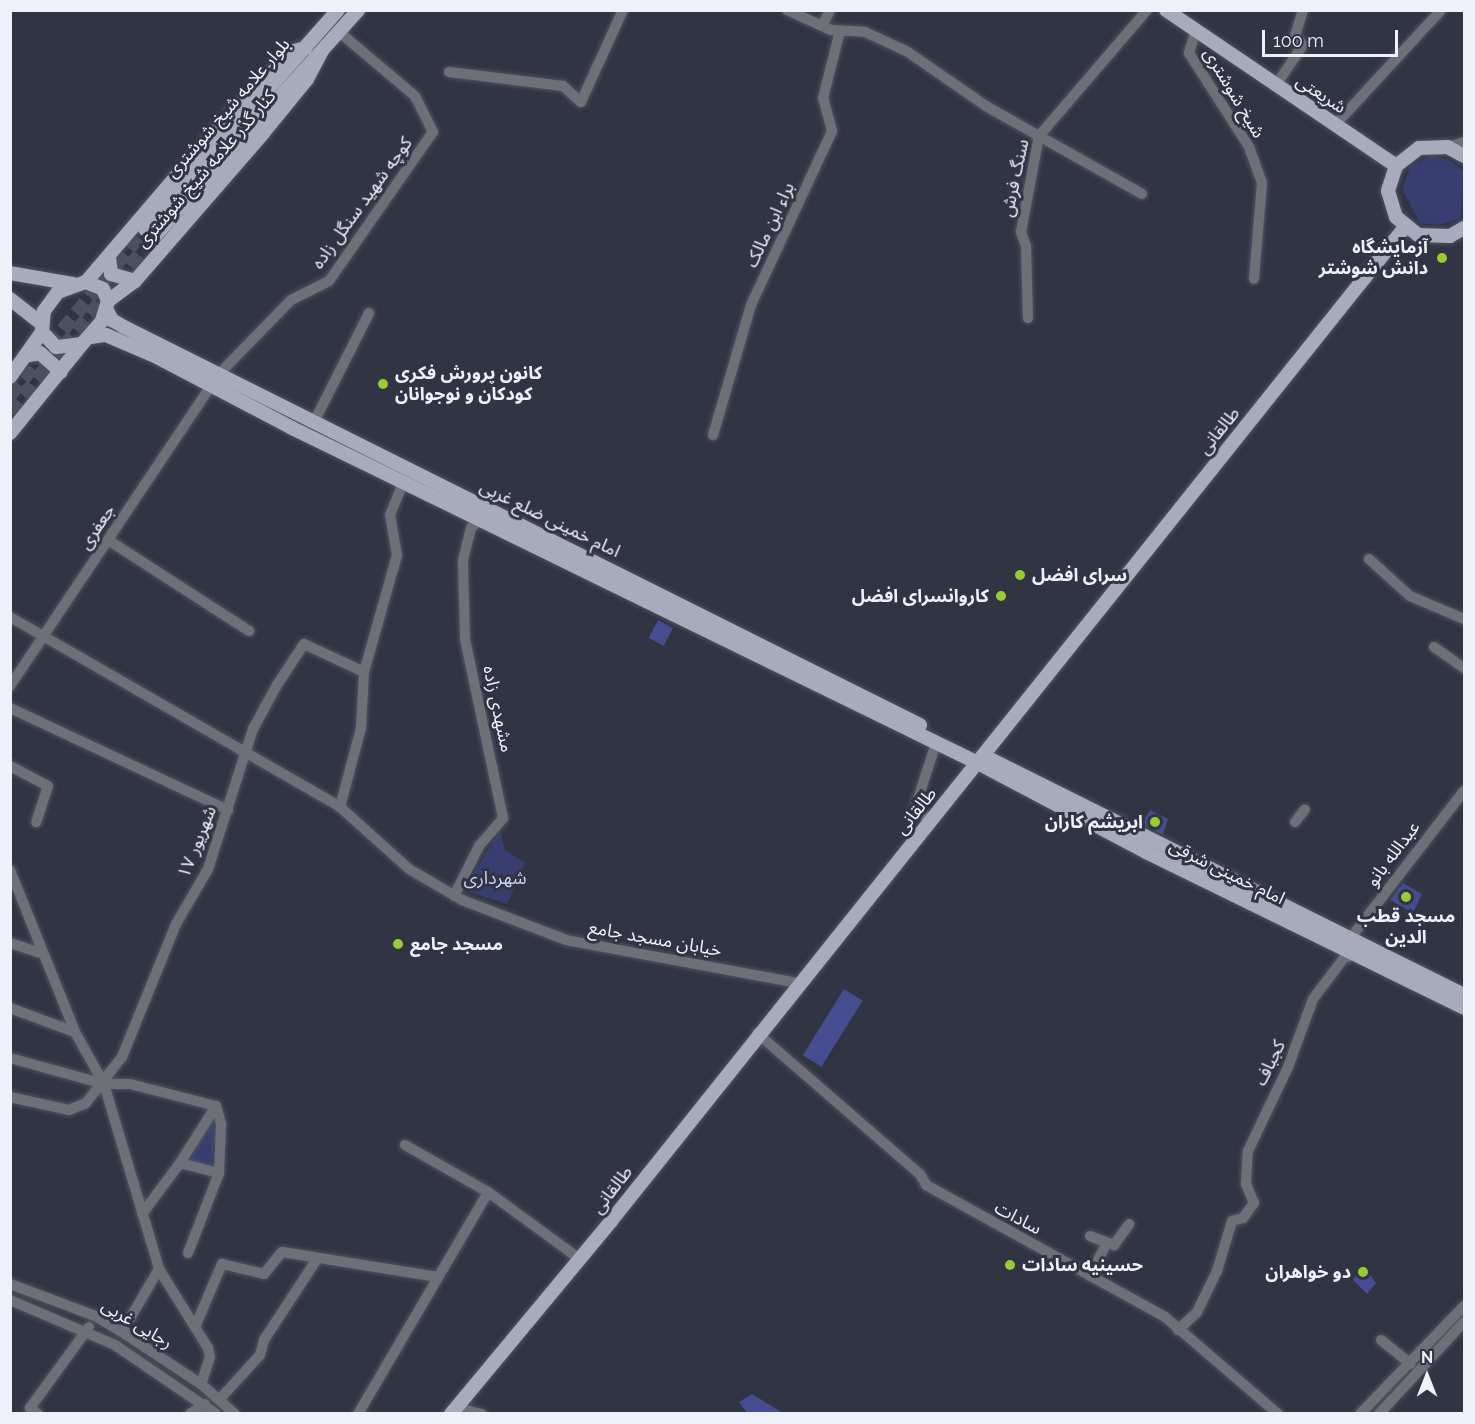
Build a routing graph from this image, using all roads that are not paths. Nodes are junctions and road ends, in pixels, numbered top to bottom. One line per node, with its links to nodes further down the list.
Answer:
1 (338, 10): 14 (main road, بلوار علامه شیخ شوشتری)
2 (358, 10): 12 (main road, بلوار علامه شیخ شوشتری)
3 (623, 10): 16 (street)
4 (787, 10): 10 (street)
5 (830, 10): 10 (street)
6 (1147, 10): 19 (street, سنگ فرش)
7 (1166, 10): 11 (main road, شریعتی)
8 (1303, 10): 17 (street)
9 (1441, 10): 18 (street)
10 (822, 26): 13 (street)
11 (1196, 30): 17 (main road, شریعتی); 29 (street, شیخ شوشتری)
12 (338, 31): 15 (main road, بلوار علامه شیخ شوشتری); 41 (street, کوچه شهید سنگل زاده)
13 (840, 31): 19 (street); 46 (street, براء ابن مالک)
14 (306, 48): 15 (main road, بلوار علامه شیخ شوشتری); 27 (main road)
15 (322, 51): 30 (main road, کنار گذر علامه شیخ شوشتری)
16 (449, 72)
17 (1276, 86): 18 (main road, شریعتی)
18 (1335, 125): 23 (main road, شریعتی)
19 (1039, 136): 24 (street); 35 (street, سنگ فرش)
20 (1464, 142): 21 (street)
21 (1448, 147): 22 (main road); 23 (main road)
22 (1464, 156)
23 (1396, 166): 25 (main road)
24 (1142, 194)
25 (1404, 227): 26 (main road); 62 (main road, طالقانی)
26 (1464, 228)
27 (109, 257): 30 (main road); 31 (main road)
28 (10, 273): 31 (main road)
29 (1254, 279)
30 (135, 281): 33 (main road, کنار گذر علامه شیخ شوشتری)
31 (81, 283): 33 (main road); 36 (main road)
32 (10, 299): 36 (main road)
33 (107, 305): 37 (main road, امام خمینی ضلع غربی); 38 (main road)
34 (369, 313): 44 (street)
35 (1028, 318)
36 (41, 327): 38 (main road); 39 (main road)
37 (120, 333): 38 (main road, امام خمینی ضلع غربی); 41 (main road, امام خمینی ضلع غربی); 43 (main road, امام خمینی ضلع غربی)
38 (87, 340): 40 (main road)
39 (26, 356): 40 (main road); 42 (main road)
40 (61, 372): 45 (main road)
41 (219, 374): 43 (street, کوچه شهید سنگل زاده); 44 (main road, امام خمینی ضلع غربی)
42 (10, 377)
43 (211, 386): 47 (main road, امام خمینی ضلع غربی); 49 (street, جعفری)
44 (314, 422): 48 (main road, امام خمینی ضلع غربی)
45 (10, 433)
46 (713, 435)
47 (403, 483): 48 (main road, امام خمینی ضلع غربی); 57 (street)
48 (484, 514): 60 (main road, امام خمینی ضلع غربی); 62 (main road, امام خمینی ضلع غربی); 72 (street, مشهدی زاده)
49 (108, 540): 53 (street); 54 (street, جعفری)
50 (1369, 559): 52 (street)
51 (10, 617): 54 (street)
52 (1464, 619)
53 (249, 631)
54 (43, 637): 58 (street, جعفری); 61 (street)
55 (1434, 646): 56 (street)
56 (1464, 668)
57 (364, 672): 61 (street, ۱۷ شهریور); 65 (street)
58 (10, 686)
59 (10, 708): 67 (street)
60 (936, 743): 62 (main road, امام خمینی ضلع غربی); 68 (street)
61 (245, 755): 65 (street); 67 (street, ۱۷ شهریور)
62 (981, 759): 74 (main road, امام خمینی شرقی); 77 (main road, طالقانی)
63 (10, 766): 69 (street)
64 (1464, 790): 74 (street, عبدالله بانو)
65 (340, 807): 72 (street)
66 (1305, 809): 70 (street)
67 (228, 810): 84 (street, ۱۷ شهریور)
68 (926, 817)
69 (36, 822)
70 (1295, 822)
71 (10, 870): 75 (street)
72 (454, 896): 77 (street, خیابان مسجد جامع)
73 (10, 943): 75 (street)
74 (1347, 943): 76 (main road, امام خمینی شرقی); 78 (main road, امام خمینی شرقی)
75 (41, 952): 81 (street)
76 (1358, 954): 80 (main road, امام خمینی شرقی); 108 (street, کجباف)
77 (799, 983): 82 (main road, طالقانی)
78 (1464, 995)
79 (10, 1008): 81 (street)
80 (1464, 1008)
81 (75, 1032): 84 (street)
82 (757, 1033): 97 (main road, طالقانی); 99 (street, سادات)
83 (10, 1058): 84 (street)
84 (104, 1084): 85 (street, ۱۷ شهریور); 86 (street); 91 (street)
85 (10, 1097)
86 (216, 1106): 88 (street); 89 (street)
87 (405, 1145): 90 (street)
88 (180, 1163): 89 (street); 91 (street)
89 (219, 1173): 95 (street)
90 (488, 1192): 97 (street); 100 (street)
91 (142, 1214): 98 (street)
92 (1129, 1224): 94 (street)
93 (1090, 1236): 94 (street)
94 (1107, 1243): 99 (street)
95 (188, 1253)
96 (317, 1259): 100 (street); 106 (street); 113 (street)
97 (580, 1259): 115 (main road, طالقانی)
98 (159, 1269): 106 (street); 109 (street)
99 (1090, 1276): 108 (street, سادات)
100 (438, 1277): 120 (street)
101 (10, 1284): 104 (street, رجایی غربی)
102 (10, 1300): 107 (street, رجایی غربی)
103 (1464, 1306): 111 (street)
104 (95, 1316): 107 (street); 109 (street, رجایی غربی)
105 (1464, 1322): 124 (street)
106 (195, 1327): 112 (street)
107 (87, 1330): 114 (street, رجایی غربی); 116 (street)
108 (1178, 1330): 122 (street, سادات)
109 (122, 1332): 112 (street, رجایی غربی)
110 (1381, 1340): 111 (street)
111 (1411, 1364): 123 (street)
112 (201, 1384): 113 (street, رجایی غربی)
113 (219, 1400): 119 (street, رجایی غربی)
114 (205, 1404): 117 (street); 118 (street, رجایی غربی)
115 (453, 1410): 121 (street)
116 (38, 1413)
117 (190, 1413)
118 (216, 1413)
119 (235, 1413)
120 (358, 1413)
121 (482, 1413)
122 (1278, 1413)
123 (1360, 1413)
124 (1379, 1413)

